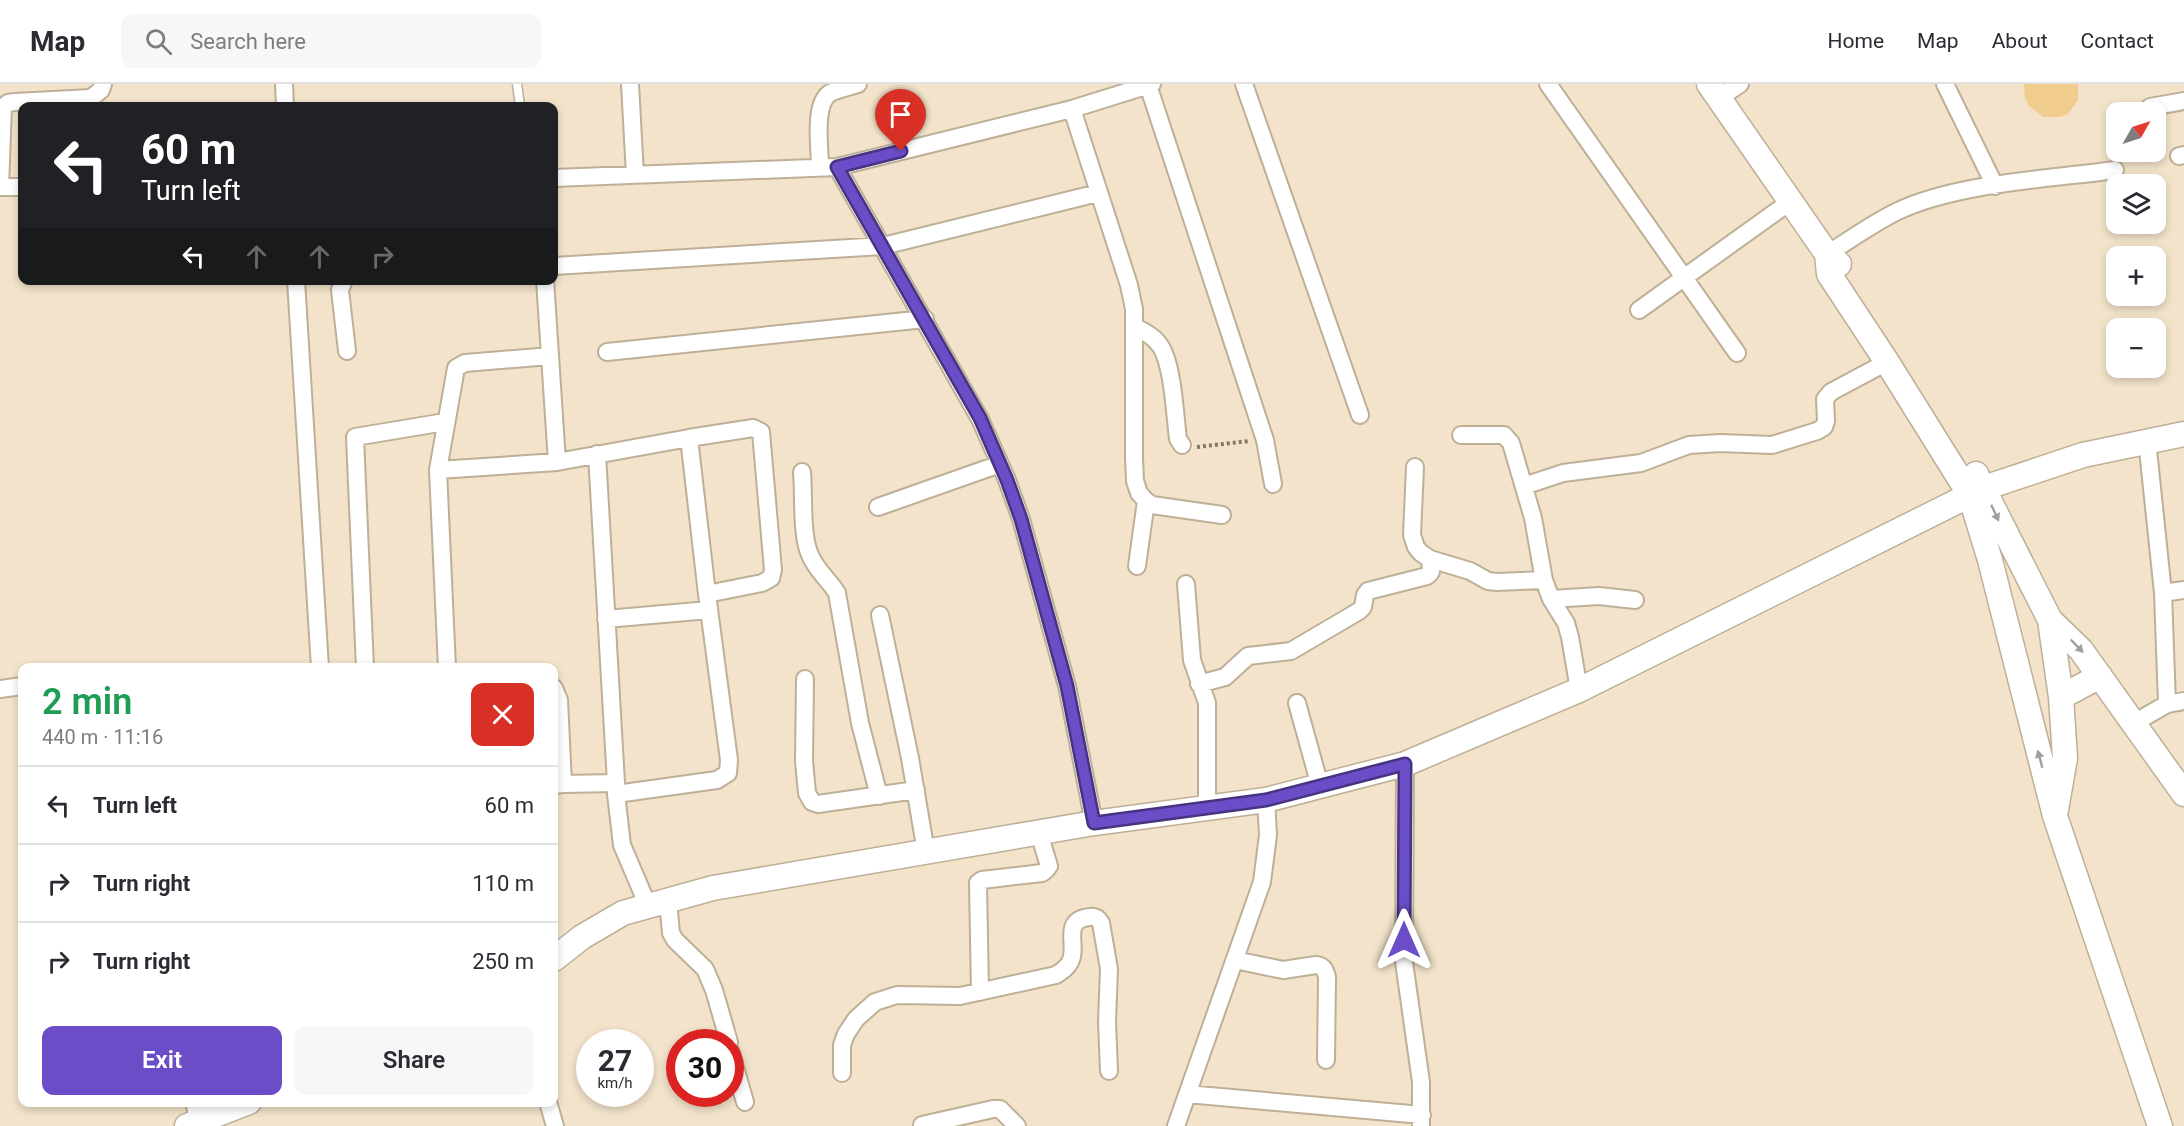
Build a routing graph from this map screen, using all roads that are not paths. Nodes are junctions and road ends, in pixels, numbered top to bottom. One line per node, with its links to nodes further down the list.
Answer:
1 (103, 84): 22 (street)
2 (284, 84): 13 (street)
3 (518, 84): 14 (lane)
4 (630, 84): 19 (street)
5 (858, 84): 17 (street)
6 (1244, 84): 41 (street)
7 (1548, 84): 29 (street)
8 (1740, 84): 11 (street)
9 (1945, 84): 21 (street)
10 (1150, 85): 16 (street); 54 (street)
11 (1714, 91): 25 (street)
12 (2184, 101): 15 (street)
13 (285, 102)
14 (519, 102)
15 (2166, 104)
16 (1072, 109): 17 (street); 24 (street)
17 (828, 167): 19 (street); 26 (street)
18 (2115, 170): 21 (street)
19 (635, 175): 20 (street)
20 (558, 178)
21 (1995, 186): 27 (street)
22 (0, 187): 23 (street)
23 (18, 187)
24 (1098, 193): 26 (street); 35 (street)
25 (1791, 201): 27 (street); 29 (street)
26 (883, 246): 28 (street); 34 (street)
27 (1827, 254): 40 (street); 56 (street)
28 (558, 266)
29 (1684, 278): 33 (street); 38 (street)
30 (296, 285): 75 (street)
31 (342, 285): 36 (street)
32 (545, 285): 39 (street)
33 (1639, 310)
34 (925, 319): 37 (street); 50 (street)
35 (1135, 327): 47 (street); 57 (street)
36 (347, 351)
37 (607, 352)
38 (1737, 352)
39 (550, 356): 42 (street); 49 (street)
40 (1887, 362): 55 (street); 56 (street)
41 (1360, 415)
42 (445, 422): 52 (street); 76 (street)
43 (2184, 434): 46 (street)
44 (1461, 435): 55 (street)
45 (690, 438): 48 (street); 70 (street); 70 (street)
46 (2147, 440): 56 (street); 67 (street)
47 (1182, 445)
48 (597, 454): 49 (street); 72 (street)
49 (557, 462): 52 (street)
50 (1000, 464): 58 (street); 101 (street)
51 (1414, 467): 61 (street)
52 (438, 470): 77 (street)
53 (802, 472): 97 (street)
54 (1273, 484)
55 (1524, 486): 64 (street)
56 (1977, 491): 60 (street, one-way to 60); 62 (street); 84 (street)
57 (1146, 501): 59 (street); 63 (street)
58 (878, 507)
59 (1221, 515)
60 (2014, 551): 62 (street); 73 (street)
61 (1431, 559): 64 (street); 81 (street)
62 (1990, 560): 78 (street)
63 (1137, 566)
64 (1544, 580): 68 (street)
65 (1186, 584): 81 (street)
66 (2184, 590): 67 (street)
67 (2163, 593): 89 (street)
68 (1551, 599): 69 (street); 84 (street)
69 (1635, 600)
70 (708, 602): 72 (street); 94 (street)
71 (880, 615): 95 (street)
72 (606, 619): 94 (street)
73 (2050, 620): 74 (street); 79 (street, one-way to 79)
74 (2056, 660): 78 (street); 85 (street)
75 (320, 663)
76 (365, 663)
77 (447, 663)
78 (2017, 670): 100 (street, one-way to 78)
79 (2100, 676): 85 (street); 90 (street)
80 (805, 679): 97 (street)
81 (1199, 684): 99 (street)
82 (18, 687): 83 (street)
83 (0, 689)
84 (1579, 690): 91 (street)
85 (2061, 697): 100 (street)
86 (558, 698): 92 (street)
87 (2184, 701): 89 (street)
88 (1297, 703): 93 (street)
89 (2167, 704): 90 (street)
90 (2134, 723): 96 (street)
91 (1405, 764): 93 (street); 118 (street)
92 (558, 785): 94 (street)
93 (1320, 786): 98 (street)
94 (616, 789): 104 (street)
95 (915, 790): 97 (street); 103 (street)
96 (2184, 794)
97 (879, 796)
98 (1266, 800): 99 (street); 106 (street)
99 (1207, 808): 101 (street)
100 (2055, 816): 123 (street)
101 (1094, 823): 102 (street)
102 (1039, 833): 103 (street); 107 (street)
103 (926, 852): 104 (street)
104 (658, 903): 105 (street); 108 (street)
105 (558, 956)
106 (1235, 960): 109 (street); 112 (street)
107 (980, 992): 110 (street); 111 (street)
108 (725, 1029)
109 (1326, 1060)
110 (1109, 1071)
111 (842, 1073)
112 (1187, 1094): 118 (street); 122 (street)
113 (744, 1099): 114 (street)
114 (745, 1102)
115 (230, 1107): 117 (street)
116 (549, 1107): 120 (street)
117 (193, 1117)
118 (1421, 1120)
119 (922, 1125): 121 (street)
120 (555, 1126)
121 (1017, 1126)
122 (1176, 1126)
123 (2160, 1126)

